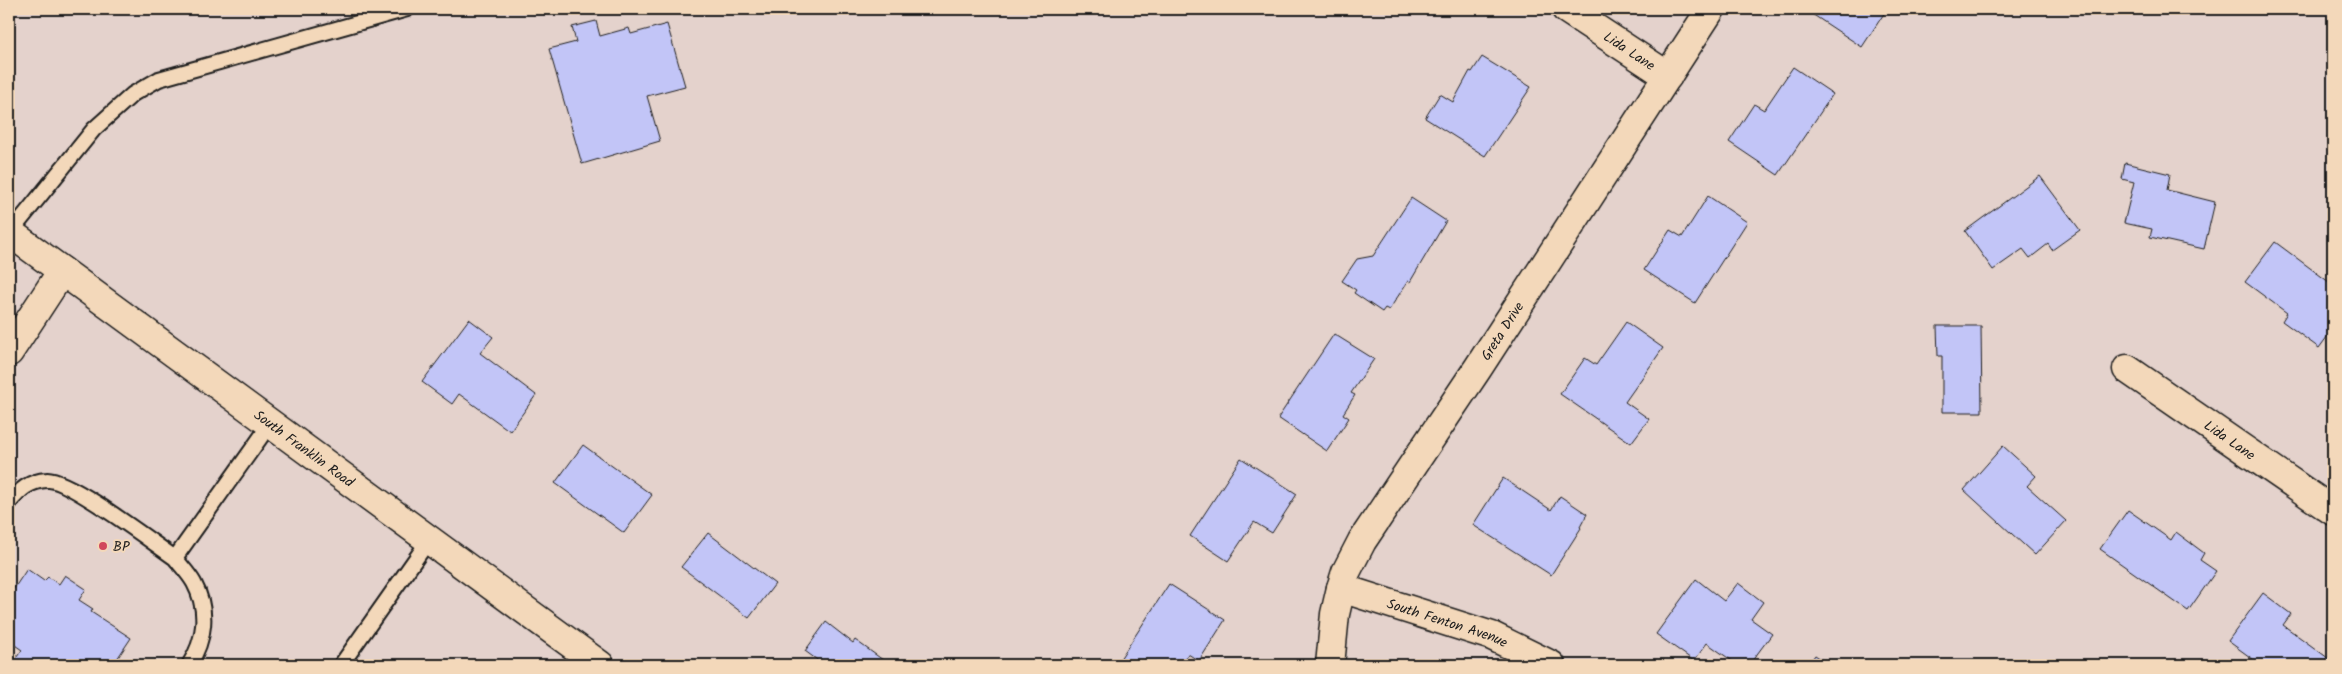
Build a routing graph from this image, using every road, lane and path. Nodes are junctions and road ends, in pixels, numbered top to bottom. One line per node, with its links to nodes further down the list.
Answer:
1 (407, 9): 5 (lane)
2 (1566, 9): 4 (street, Lida Lane)
3 (1711, 9): 4 (street, Greta Drive)
4 (1668, 76): 14 (street, Greta Drive)
5 (9, 234): 6 (street, South Franklin Road)
6 (62, 271): 7 (street); 9 (street, South Franklin Road)
7 (9, 352)
8 (2127, 369): 11 (street, Lida Lane)
9 (270, 424): 12 (street, South Franklin Road); 13 (lane)
10 (10, 499): 13 (lane)
11 (2333, 511)
12 (429, 540): 16 (lane); 17 (street, South Franklin Road)
13 (175, 558): 15 (lane)
14 (1341, 588): 18 (street, Greta Drive); 19 (street, South Fenton Avenue)
15 (188, 665)
16 (340, 665)
17 (600, 665)
18 (1330, 665)
19 (1551, 665)

